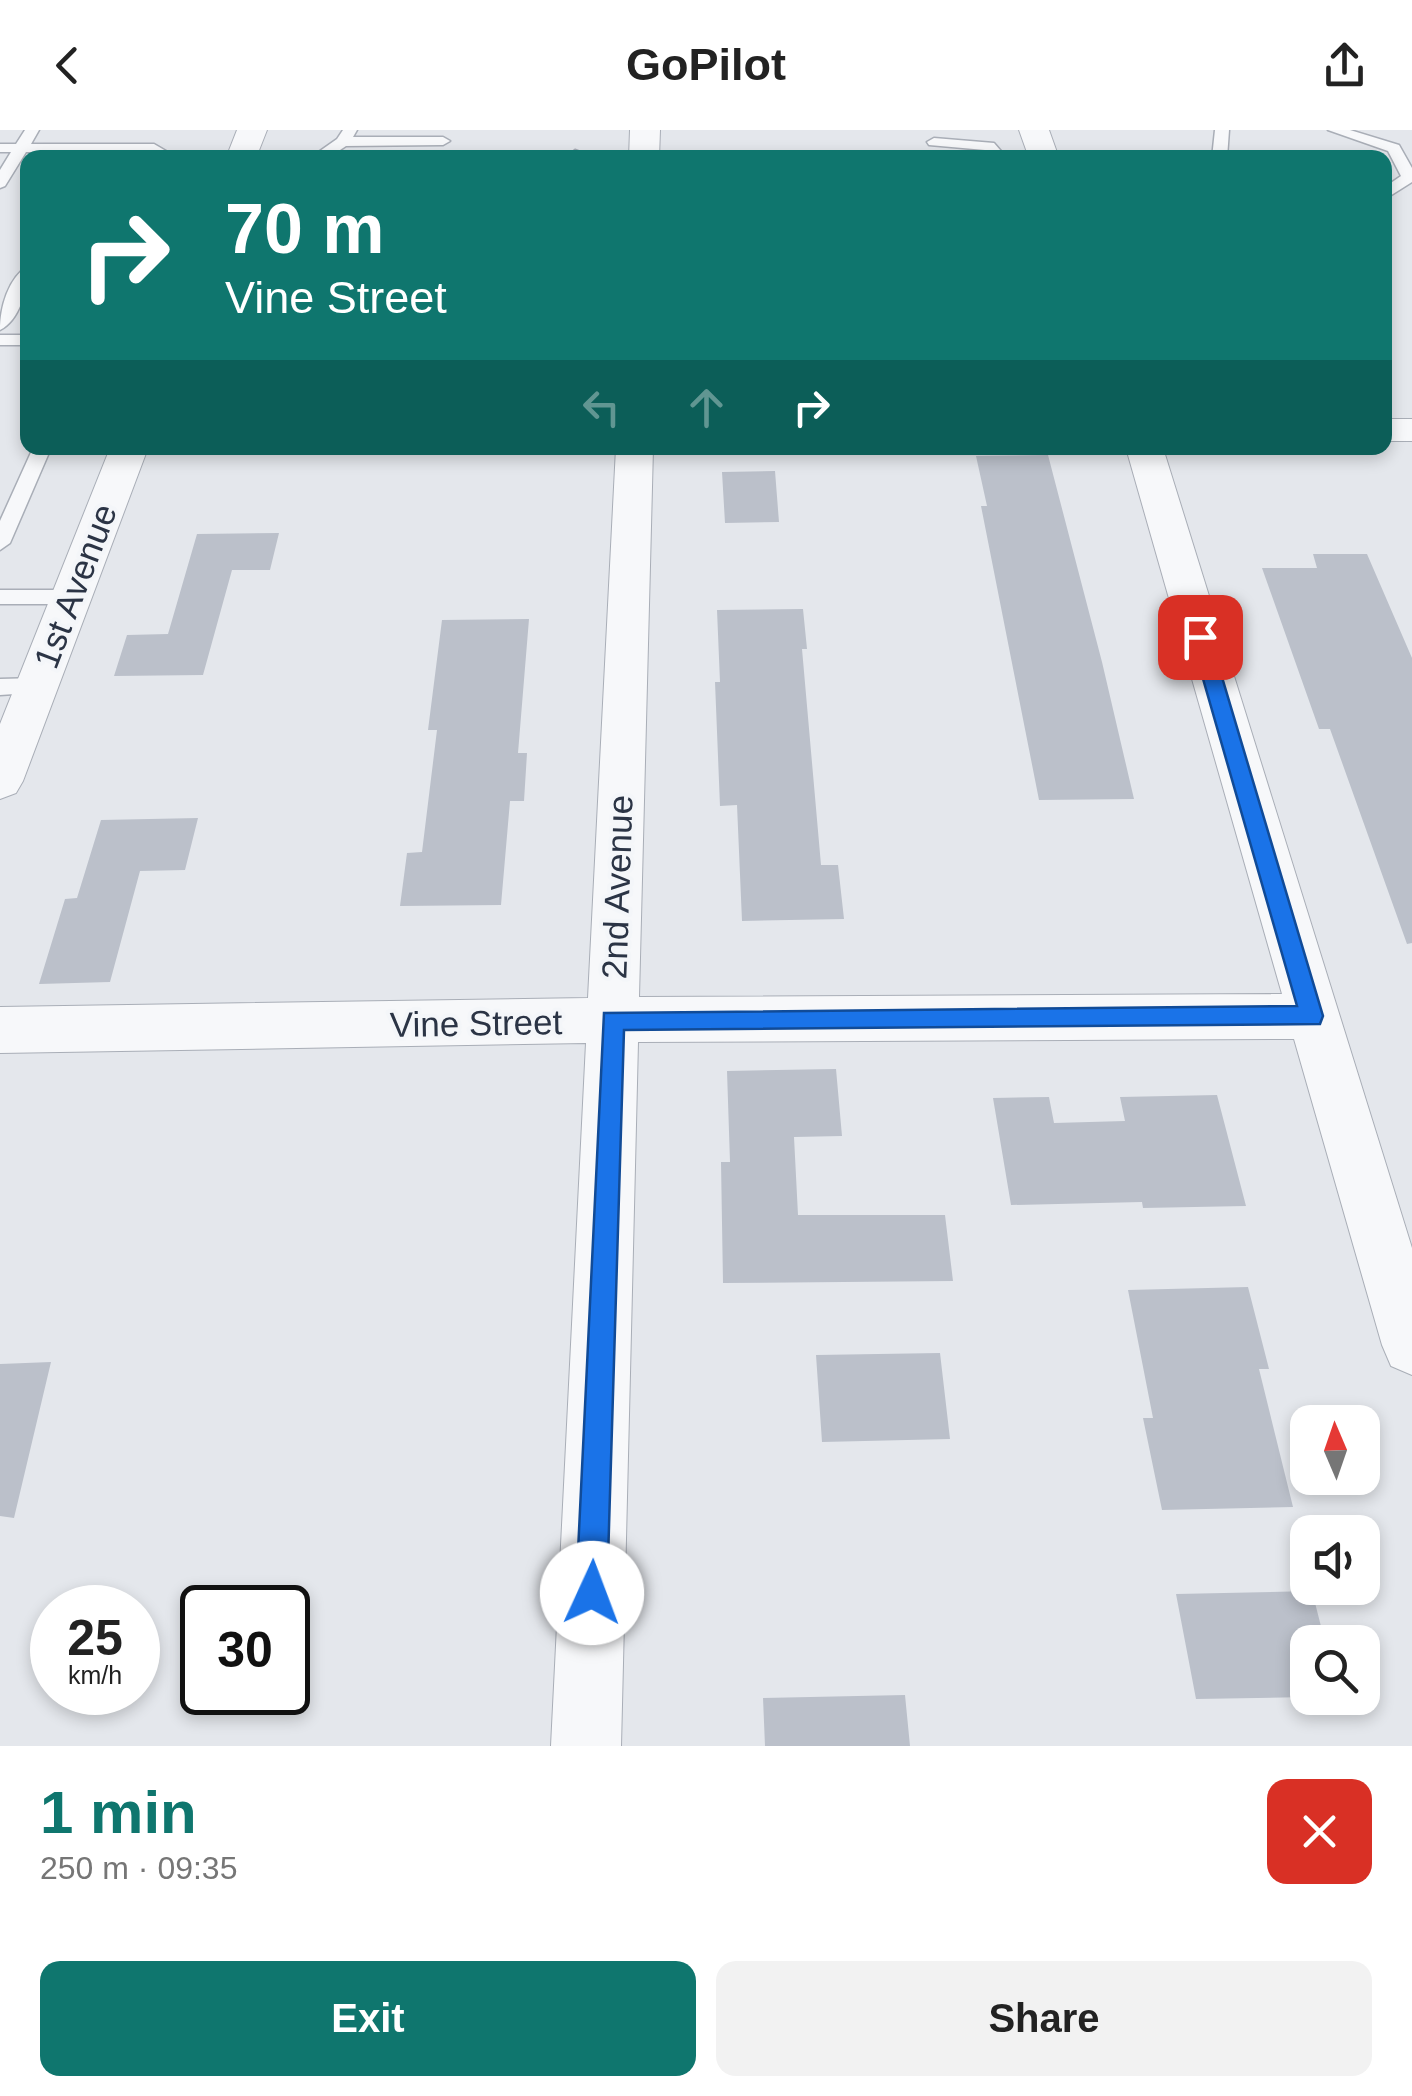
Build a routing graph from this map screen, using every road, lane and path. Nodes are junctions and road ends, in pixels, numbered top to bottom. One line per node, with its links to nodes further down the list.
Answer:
1 (32, 130): 7 (lane)
2 (1336, 130): 12 (lane)
3 (347, 136): 4 (lane)
4 (443, 143)
5 (934, 143): 11 (lane)
6 (0, 148): 7 (lane)
7 (20, 148): 8 (lane); 13 (lane)
8 (47, 150)
9 (127, 150): 10 (lane)
10 (157, 150)
11 (993, 150)
12 (1406, 160): 14 (lane)
13 (0, 183)
14 (1392, 189)
15 (20, 286): 16 (lane)
16 (0, 325)
17 (39, 455): 21 (lane)
18 (126, 455): 23 (street, 1st Avenue)
19 (634, 455): 27 (street, 2nd Avenue)
20 (1147, 455): 26 (street)
21 (0, 543)
22 (0, 598): 23 (lane)
23 (72, 598): 24 (street, 1st Avenue)
24 (18, 687): 25 (street, 1st Avenue)
25 (0, 782)
26 (1312, 1016): 27 (street, Vine Street); 29 (street)
27 (612, 1020): 28 (street, Vine Street); 30 (street, 2nd Avenue)
28 (0, 1030)
29 (1412, 1346)
30 (586, 1746)

